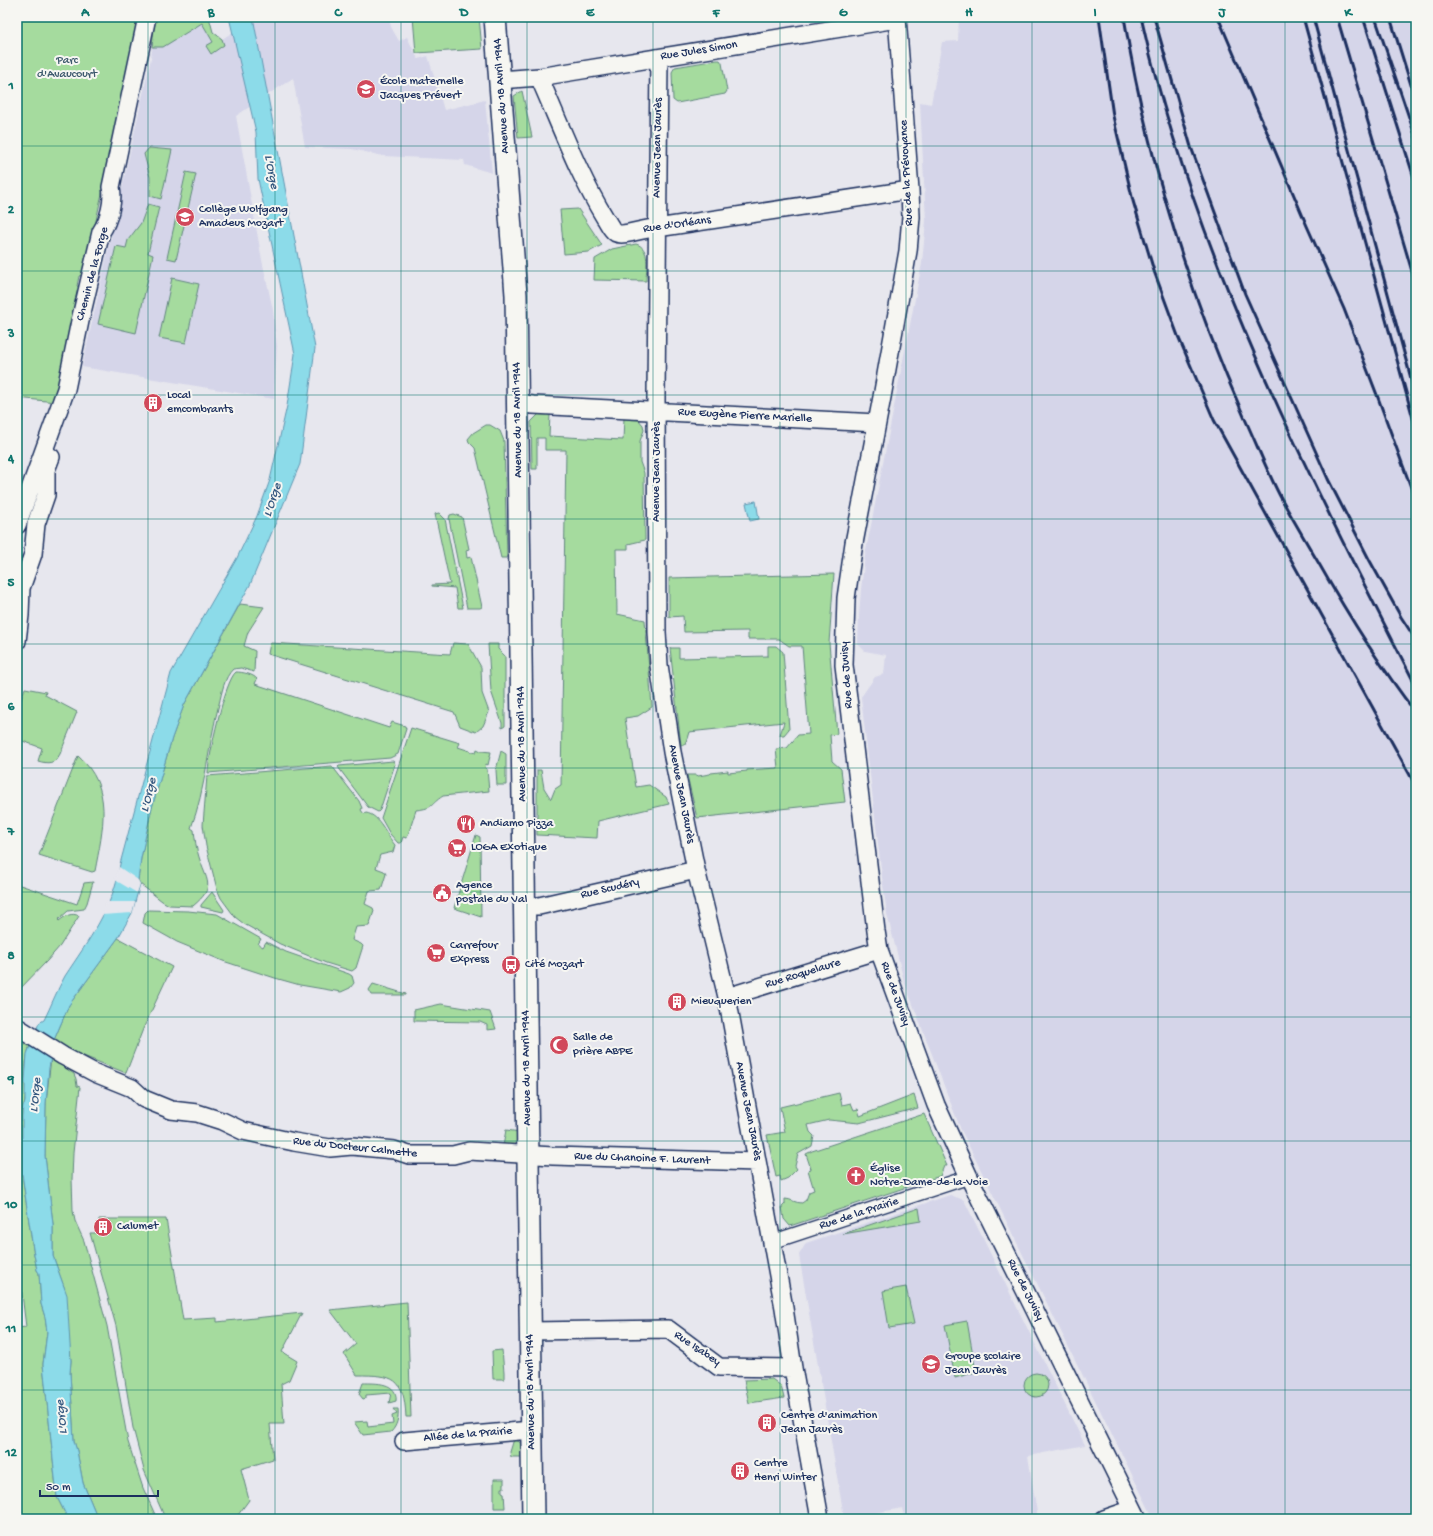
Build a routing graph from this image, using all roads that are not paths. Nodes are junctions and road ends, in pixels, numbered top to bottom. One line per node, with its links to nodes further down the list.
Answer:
1 (147, 17): 11 (street, Chemin de la Forge)
2 (495, 17): 6 (street, Avenue du 18 Avril 1944)
3 (897, 18): 4 (street, Rue Jules Simon); 7 (street, Rue de la Prévoyance)
4 (659, 58): 5 (street, Rue Jules Simon); 8 (street, Avenue Jean Jaurès)
5 (539, 77): 6 (street, Rue Jules Simon); 8 (street, Rue d'Orléans)
6 (500, 80): 9 (street, Avenue du 18 Avril 1944)
7 (910, 190): 8 (street, Rue d'Orléans); 12 (street, Rue de la Prévoyance)
8 (658, 228): 10 (street, Avenue Jean Jaurès)
9 (517, 402): 10 (street, Rue Eugène Pierre Marielle); 16 (street, Avenue du 18 Avril 1944)
10 (656, 411): 12 (street, Rue Eugène Pierre Marielle); 15 (street, Avenue Jean Jaurès)
11 (56, 419): 13 (street, Chemin de la Forge); 14 (street)
12 (877, 423): 17 (street, Rue de Juvisy)
13 (17, 525)
14 (17, 641)
15 (696, 870): 16 (street, Rue Scudéry); 18 (street, Avenue Jean Jaurès)
16 (524, 906): 20 (street, Avenue du 18 Avril 1944)
17 (879, 950): 18 (street, Rue Roquelaure); 22 (street, Rue de Juvisy)
18 (727, 998): 21 (street, Avenue Jean Jaurès)
19 (20, 1030): 20 (street, Rue du Docteur Calmette)
20 (527, 1154): 21 (street, Rue du Chanoine F. Laurent); 24 (street, Avenue du 18 Avril 1944)
21 (757, 1162): 23 (street, Avenue Jean Jaurès)
22 (969, 1177): 23 (street, Rue de la Prairie); 28 (street, Rue de Juvisy)
23 (772, 1242): 25 (street, Avenue Jean Jaurès)
24 (530, 1330): 25 (street, Rue Isabey); 26 (street, Avenue du 18 Avril 1944)
25 (793, 1368): 30 (street, Avenue Jean Jaurès)
26 (531, 1430): 27 (street, Allée de la Prairie); 29 (street, Avenue du 18 Avril 1944)
27 (404, 1441)
28 (1136, 1514): 31 (street)
29 (533, 1519)
30 (820, 1519)
31 (1104, 1519)

